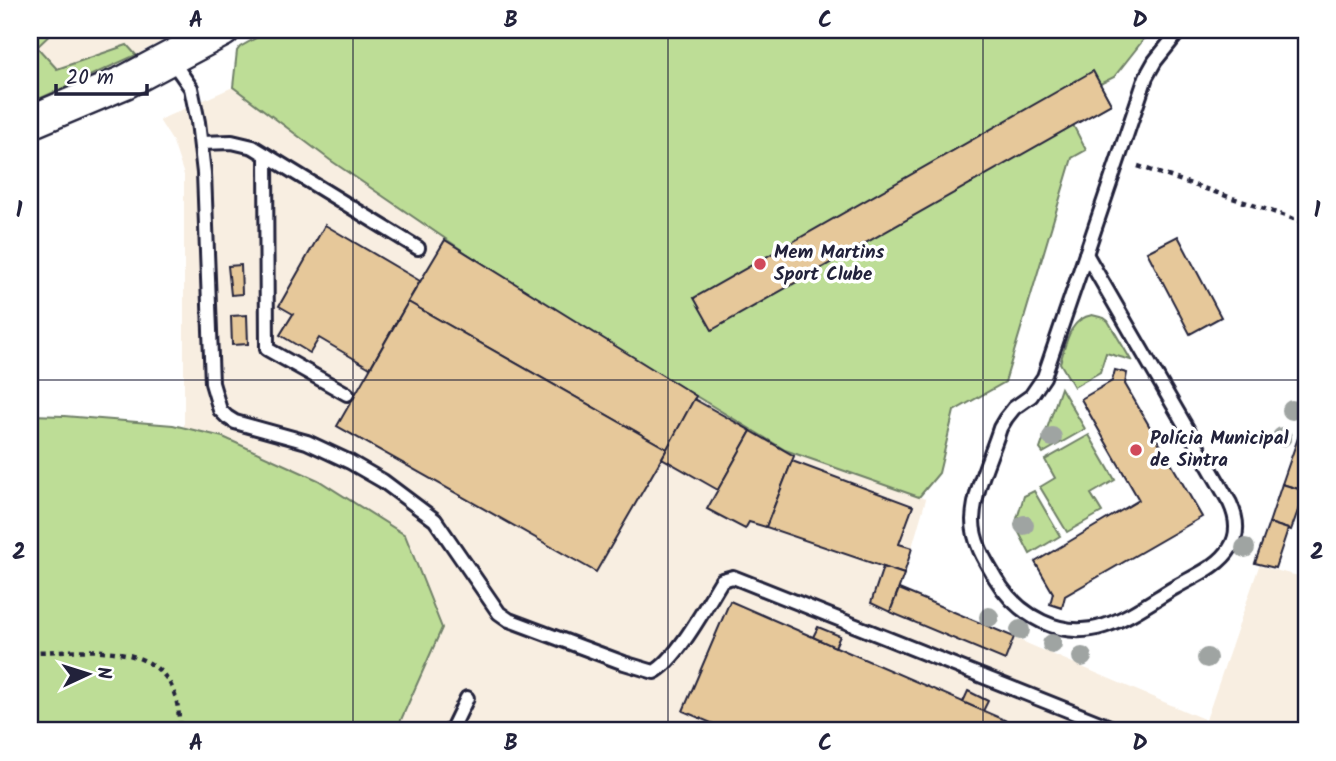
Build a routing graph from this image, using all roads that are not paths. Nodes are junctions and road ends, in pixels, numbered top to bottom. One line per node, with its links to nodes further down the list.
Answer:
1 (223, 30): 3 (street)
2 (1180, 30): 8 (lane)
3 (170, 58): 4 (street); 5 (lane)
4 (30, 122)
5 (201, 142): 6 (lane); 12 (lane)
6 (266, 155): 7 (lane); 9 (lane)
7 (418, 248)
8 (1086, 254): 8 (lane)
9 (347, 394)
10 (467, 698): 11 (lane)
11 (451, 731)
12 (1120, 731)

